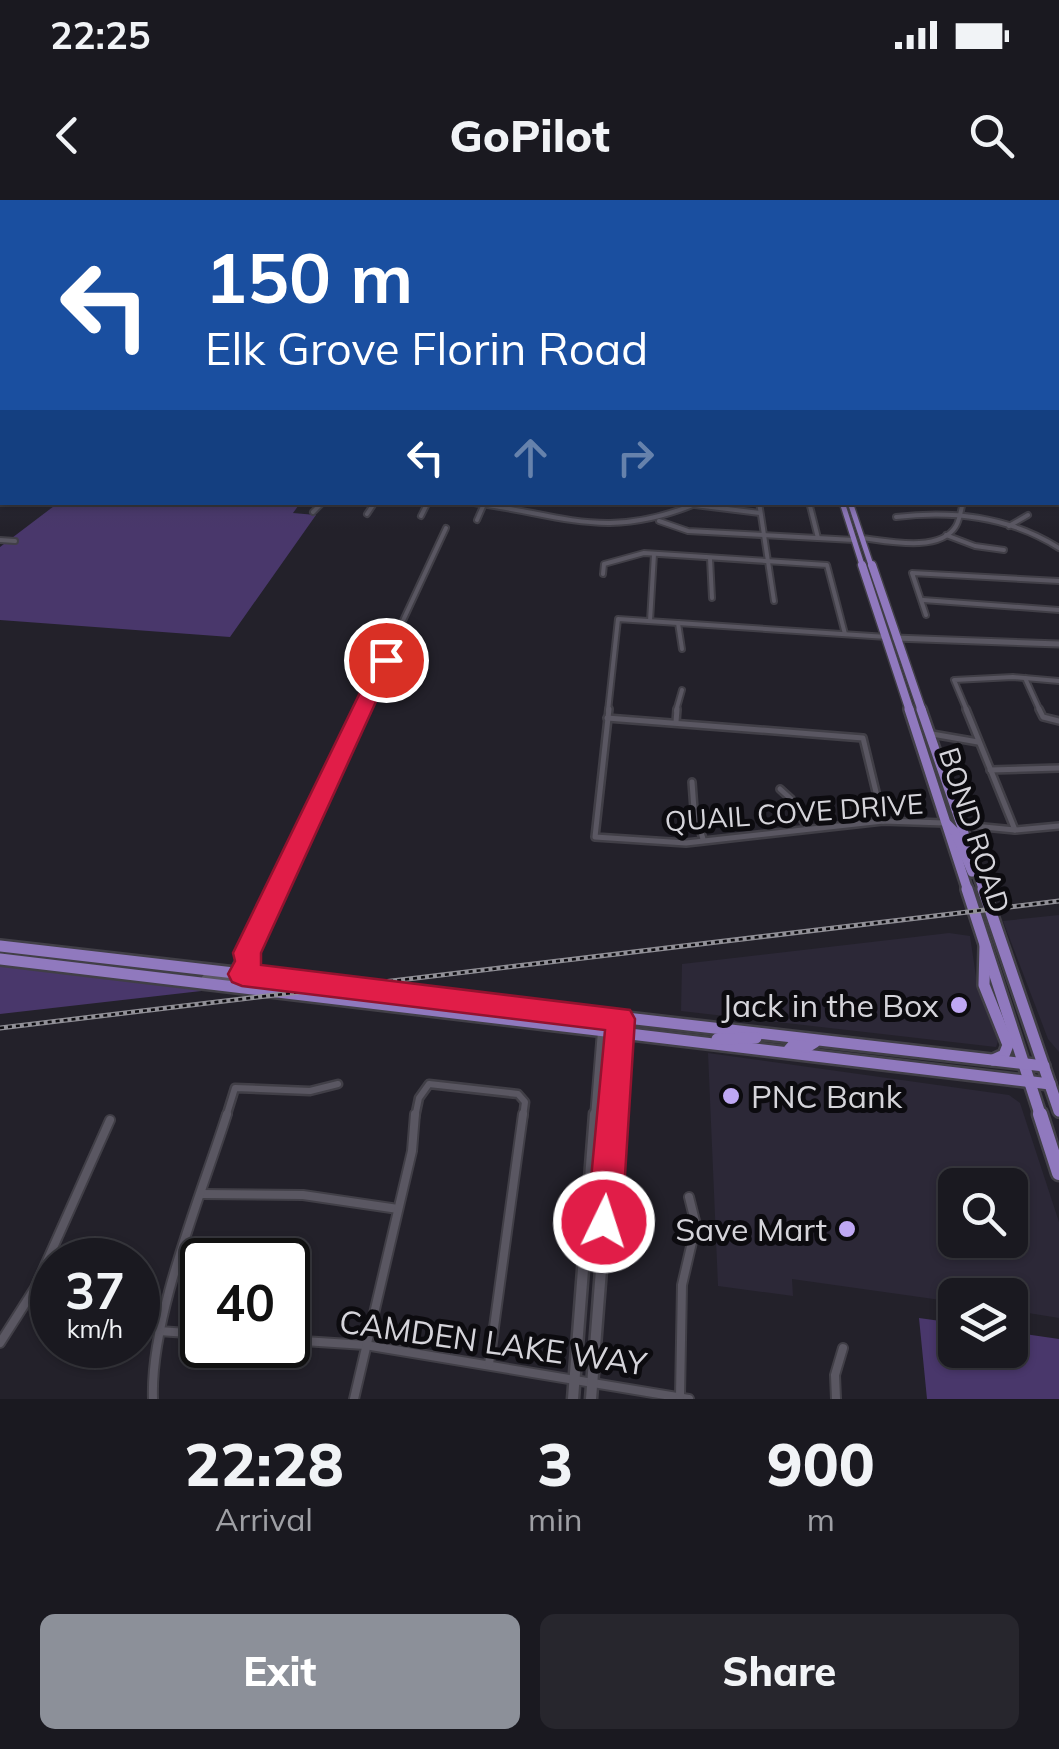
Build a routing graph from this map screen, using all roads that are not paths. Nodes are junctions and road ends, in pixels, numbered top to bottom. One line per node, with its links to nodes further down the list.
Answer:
1 (320, 505): 13 (street)
2 (373, 505): 15 (street)
3 (426, 505): 18 (street)
4 (484, 505): 20 (street)
5 (495, 505): 21 (street)
6 (696, 505): 21 (street)
7 (706, 505): 14 (street)
8 (759, 505): 14 (street)
9 (810, 505): 26 (street)
10 (843, 505): 27 (main road, BOND ROAD)
11 (851, 505): 27 (main road, BOND ROAD)
12 (962, 505): 16 (street)
13 (313, 512)
14 (760, 512): 24 (street)
15 (367, 514)
16 (959, 515): 19 (street); 22 (street); 25 (street)
17 (1028, 515): 22 (street)
18 (420, 516)
19 (896, 518)
20 (477, 520)
21 (658, 520): 24 (street)
22 (1009, 526): 30 (street)
23 (446, 528): 73 (street)
24 (764, 534): 26 (street); 34 (street)
25 (946, 535): 27 (street); 31 (street)
26 (818, 538): 27 (street)
27 (858, 539): 45 (main road, BOND ROAD)
28 (0, 540): 29 (street)
29 (15, 540)
30 (1059, 548)
31 (1004, 550)
32 (654, 554): 33 (street); 35 (street); 42 (street)
33 (710, 558): 34 (street); 37 (street)
34 (769, 561): 39 (street); 44 (street)
35 (603, 574)
36 (1059, 581): 38 (street)
37 (712, 598)
38 (924, 600): 40 (street); 41 (street)
39 (774, 601)
40 (1059, 610)
41 (926, 614)
42 (650, 621): 43 (street, QUAIL COVE DRIVE); 52 (street, QUAIL COVE DRIVE)
43 (678, 623): 44 (street, QUAIL COVE DRIVE); 47 (street)
44 (845, 634): 45 (street, QUAIL COVE DRIVE)
45 (892, 638): 46 (street); 51 (main road, BOND ROAD); 55 (main road, BOND ROAD)
46 (1059, 644)
47 (682, 649)
48 (1025, 678): 49 (street); 54 (street); 56 (street)
49 (1059, 681)
50 (682, 690): 53 (street)
51 (905, 694): 55 (main road); 58 (main road, BOND ROAD)
52 (606, 718): 53 (street); 68 (street, QUAIL COVE DRIVE)
53 (676, 722): 62 (street)
54 (1059, 722)
55 (928, 734): 56 (street); 64 (main road, BOND ROAD)
56 (978, 742): 59 (street)
57 (1059, 768): 59 (street)
58 (928, 770): 63 (main road, BOND ROAD); 64 (main road)
59 (990, 770): 67 (street)
60 (692, 782): 68 (street)
61 (780, 789): 66 (street)
62 (883, 820): 63 (street, QUAIL COVE DRIVE); 66 (street, QUAIL COVE DRIVE)
63 (945, 822): 69 (main road); 70 (main road, BOND ROAD)
64 (960, 824): 67 (street); 69 (main road, BOND ROAD)
65 (1059, 826): 67 (street)
66 (807, 827): 68 (street, QUAIL COVE DRIVE)
67 (1015, 830)
68 (703, 839)
69 (981, 883): 83 (main road, BOND ROAD)
70 (985, 942): 81 (main road); 82 (main road, BOND ROAD)
71 (0, 946): 73 (main road)
72 (0, 958): 74 (main road)
73 (237, 973): 74 (main road); 75 (main road)
74 (192, 982): 75 (main road)
75 (602, 1023): 76 (main road); 101 (street)
76 (619, 1025): 77 (main road); 79 (main road); 102 (street)
77 (761, 1035): 78 (main road); 79 (main road)
78 (818, 1041): 80 (main road); 81 (main road)
79 (705, 1042): 80 (main road)
80 (787, 1052): 85 (main road)
81 (993, 1060): 82 (main road)
82 (1025, 1064): 83 (main road); 85 (main road, BOND ROAD)
83 (1044, 1066): 84 (main road); 87 (main road, BOND ROAD)
84 (1059, 1068)
85 (1030, 1082): 87 (main road); 90 (main road, BOND ROAD)
86 (338, 1084): 91 (street)
87 (1054, 1085): 88 (main road, BOND ROAD)
88 (1059, 1112)
89 (110, 1120): 96 (street)
90 (1059, 1173)
91 (202, 1194): 93 (street); 94 (street)
92 (690, 1198): 103 (street)
93 (398, 1209): 97 (street); 99 (street)
94 (160, 1328)
95 (310, 1342): 97 (street, CAMDEN LAKE WAY)
96 (0, 1343)
97 (365, 1346): 99 (street, CAMDEN LAKE WAY); 105 (street)
98 (842, 1348): 108 (street)
99 (489, 1364): 101 (street, CAMDEN LAKE WAY)
100 (153, 1368): 104 (street)
101 (576, 1378): 102 (street, CAMDEN LAKE WAY); 106 (street)
102 (594, 1380): 103 (street, CAMDEN LAKE WAY); 107 (street)
103 (685, 1397)
104 (154, 1399)
105 (354, 1399)
106 (573, 1399)
107 (591, 1399)
108 (836, 1399)

